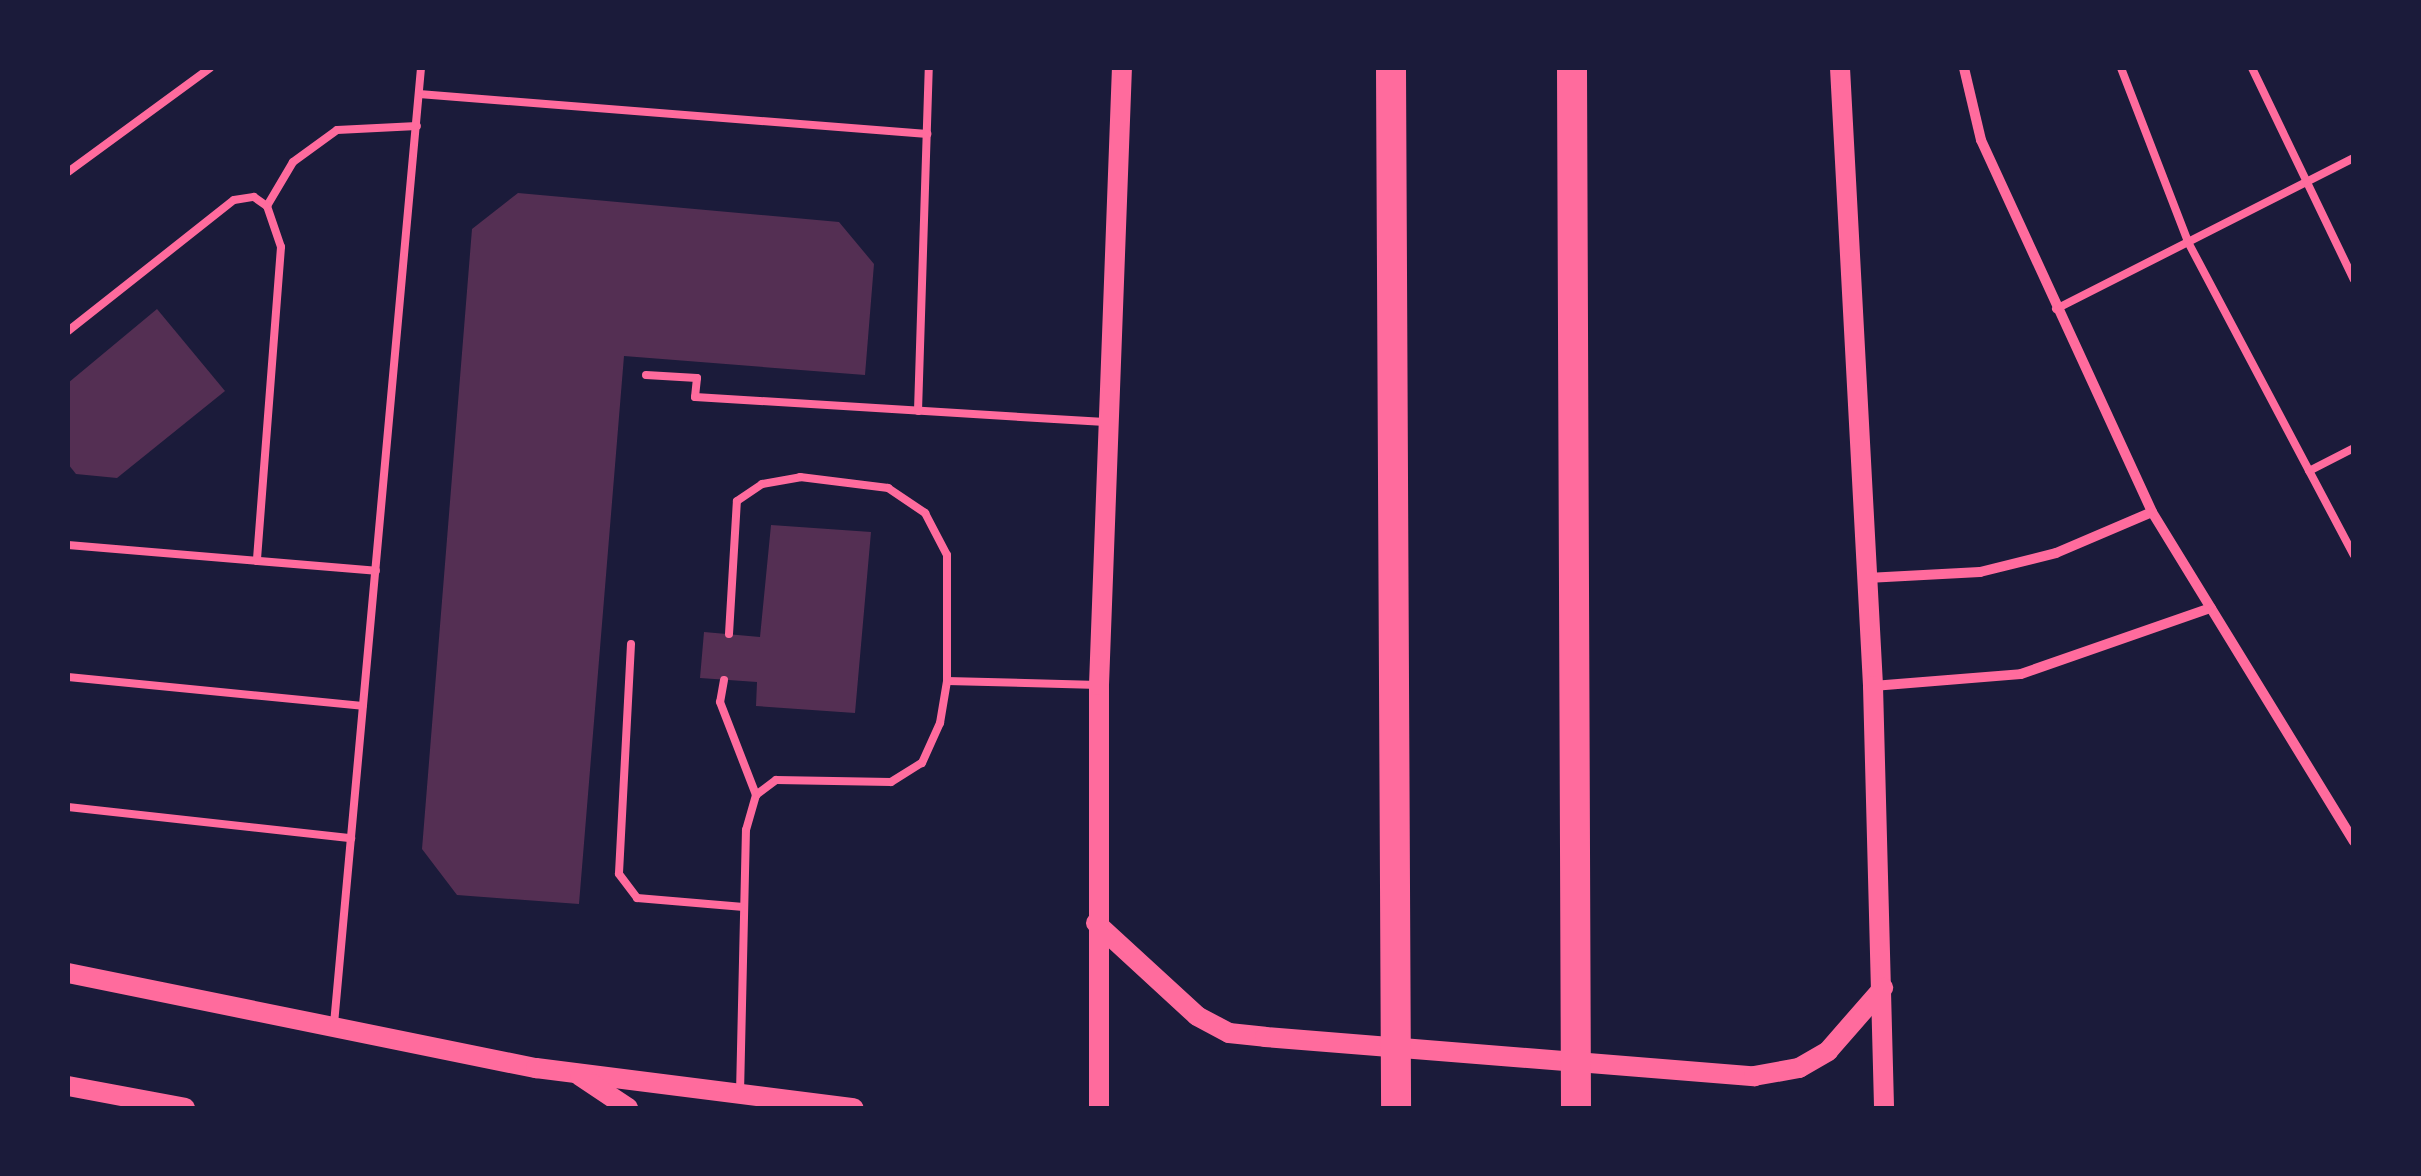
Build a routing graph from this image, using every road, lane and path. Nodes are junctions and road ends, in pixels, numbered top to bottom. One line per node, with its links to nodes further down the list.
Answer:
1 (210, 68): 17 (lane)
2 (421, 68): 12 (lane)
3 (929, 68): 15 (lane)
4 (1122, 68): 26 (main road)
5 (1392, 68): 60 (highway)
6 (1572, 68): 13 (highway)
7 (1580, 68): 13 (highway)
8 (1840, 68): 34 (main road)
9 (1964, 68): 22 (street)
10 (2121, 68): 20 (lane)
11 (2252, 68): 18 (lane)
12 (419, 94): 14 (lane); 15 (lane)
13 (1572, 124): 61 (highway)
14 (416, 126): 19 (lane); 33 (lane)
15 (927, 134): 25 (lane)
16 (2354, 158): 18 (lane)
17 (68, 172)
18 (2306, 182): 20 (lane); 21 (lane)
19 (267, 206): 23 (lane); 32 (lane)
20 (2188, 242): 22 (lane); 28 (lane)
21 (2354, 280)
22 (2056, 309): 29 (street)
23 (68, 332)
24 (646, 375): 25 (lane)
25 (918, 411): 26 (lane)
26 (1113, 422): 41 (main road)
27 (2354, 448): 28 (lane)
28 (2309, 472): 31 (lane)
29 (2152, 512): 34 (street); 35 (street)
30 (68, 544): 32 (lane)
31 (2354, 555)
32 (257, 561): 33 (lane)
33 (376, 571): 43 (lane)
34 (1866, 578): 42 (main road)
35 (2211, 608): 42 (street); 47 (street)
36 (729, 634): 40 (lane)
37 (631, 644): 48 (lane)
38 (68, 678): 43 (lane)
39 (724, 680): 44 (lane)
40 (947, 681): 41 (lane); 44 (lane)
41 (1099, 685): 49 (main road)
42 (1873, 686): 51 (main road)
43 (363, 706): 46 (lane)
44 (756, 794): 48 (lane)
45 (68, 808): 46 (lane)
46 (351, 838): 52 (lane)
47 (2354, 841)
48 (744, 907): 55 (lane)
49 (1096, 923): 51 (main road); 59 (main road)
50 (68, 973): 52 (main road)
51 (1883, 988): 62 (main road)
52 (334, 1024): 53 (main road)
53 (576, 1073): 55 (main road); 57 (main road)
54 (68, 1086): 56 (main road)
55 (740, 1093): 58 (main road)
56 (185, 1108)
57 (628, 1108)
58 (853, 1108)
59 (1099, 1108)
60 (1396, 1108)
61 (1576, 1108)
62 (1884, 1108)

